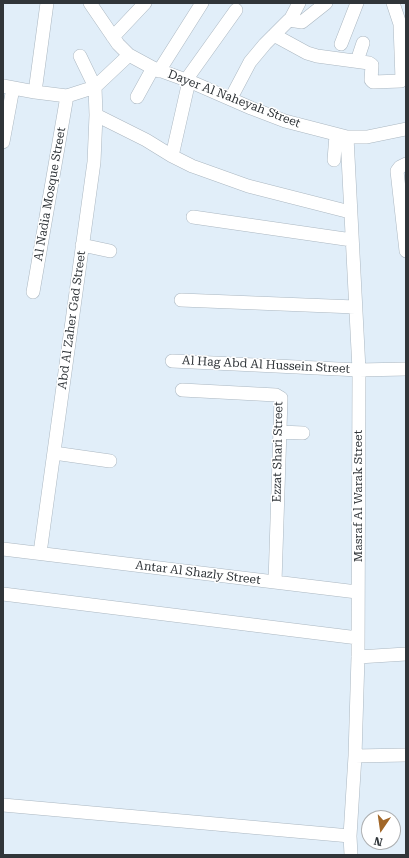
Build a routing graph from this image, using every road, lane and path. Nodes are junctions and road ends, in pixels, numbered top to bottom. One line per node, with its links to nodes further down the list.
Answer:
1 (47, 3): 23 (street)
2 (90, 3): 13 (street, Dayer Al Naheyah Street)
3 (145, 3): 13 (street)
4 (202, 3): 19 (street)
5 (299, 3): 10 (street)
6 (326, 3): 10 (street)
7 (357, 3): 15 (street)
8 (393, 3): 11 (street)
9 (236, 10): 20 (street)
10 (290, 20): 12 (street)
11 (403, 34): 18 (street)
12 (274, 35): 18 (street); 26 (street)
13 (114, 37): 16 (street, Dayer Al Naheyah Street)
14 (362, 43): 18 (street)
15 (341, 44)
16 (129, 55): 19 (street, Dayer Al Naheyah Street); 22 (street)
17 (80, 56): 22 (street)
18 (357, 61)
19 (156, 70): 20 (street, Dayer Al Naheyah Street); 25 (street)
20 (187, 80): 26 (street, Dayer Al Naheyah Street); 31 (street)
21 (8, 87): 23 (street); 30 (street)
22 (95, 87): 24 (street); 27 (street, Abd Al Zaher Gad Street)
23 (35, 92): 24 (street)
24 (67, 96): 40 (street, Al Nadia Mosque Street)
25 (137, 97)
26 (231, 98): 29 (street, Dayer Al Naheyah Street)
27 (96, 115): 31 (street); 37 (street, Abd Al Zaher Gad Street)
28 (406, 129): 29 (street, Dayer Al Naheyah Street)
29 (341, 136): 32 (street); 34 (street, Masraf Al Warak Street)
30 (3, 142)
31 (172, 156): 34 (street)
32 (334, 160)
33 (406, 164): 39 (street)
34 (350, 212): 36 (street, Masraf Al Warak Street)
35 (193, 217): 36 (street)
36 (352, 240): 42 (street, Masraf Al Warak Street)
37 (82, 245): 38 (street); 49 (street, Abd Al Zaher Gad Street)
38 (110, 251)
39 (406, 251)
40 (33, 292)
41 (181, 300): 42 (street)
42 (355, 307): 45 (street, Masraf Al Warak Street)
43 (172, 361): 45 (street, Al Hag Abd Al Hussein Street)
44 (406, 369): 45 (street, Al Hag Abd Al Hussein Street)
45 (358, 370): 54 (street, Masraf Al Warak Street)
46 (182, 390): 47 (street, Ezzat Shari Street)
47 (280, 432): 48 (street); 53 (street, Ezzat Shari Street)
48 (303, 433)
49 (54, 453): 50 (street); 52 (street, Abd Al Zaher Gad Street)
50 (110, 461)
51 (3, 549): 52 (street, Antar Al Shazly Street)
52 (40, 553): 53 (street, Antar Al Shazly Street)
53 (275, 582): 54 (street, Antar Al Shazly Street)
54 (357, 592): 56 (street, Masraf Al Warak Street)
55 (3, 594): 56 (street)
56 (358, 638): 58 (street, Masraf Al Warak Street)
57 (406, 654): 58 (street)
58 (358, 657): 60 (street, Masraf Al Warak Street)
59 (406, 755): 60 (street)
60 (355, 756): 62 (street, Masraf Al Warak Street)
61 (3, 805): 62 (street)
62 (350, 836): 63 (street, Masraf Al Warak Street)
63 (351, 855)

